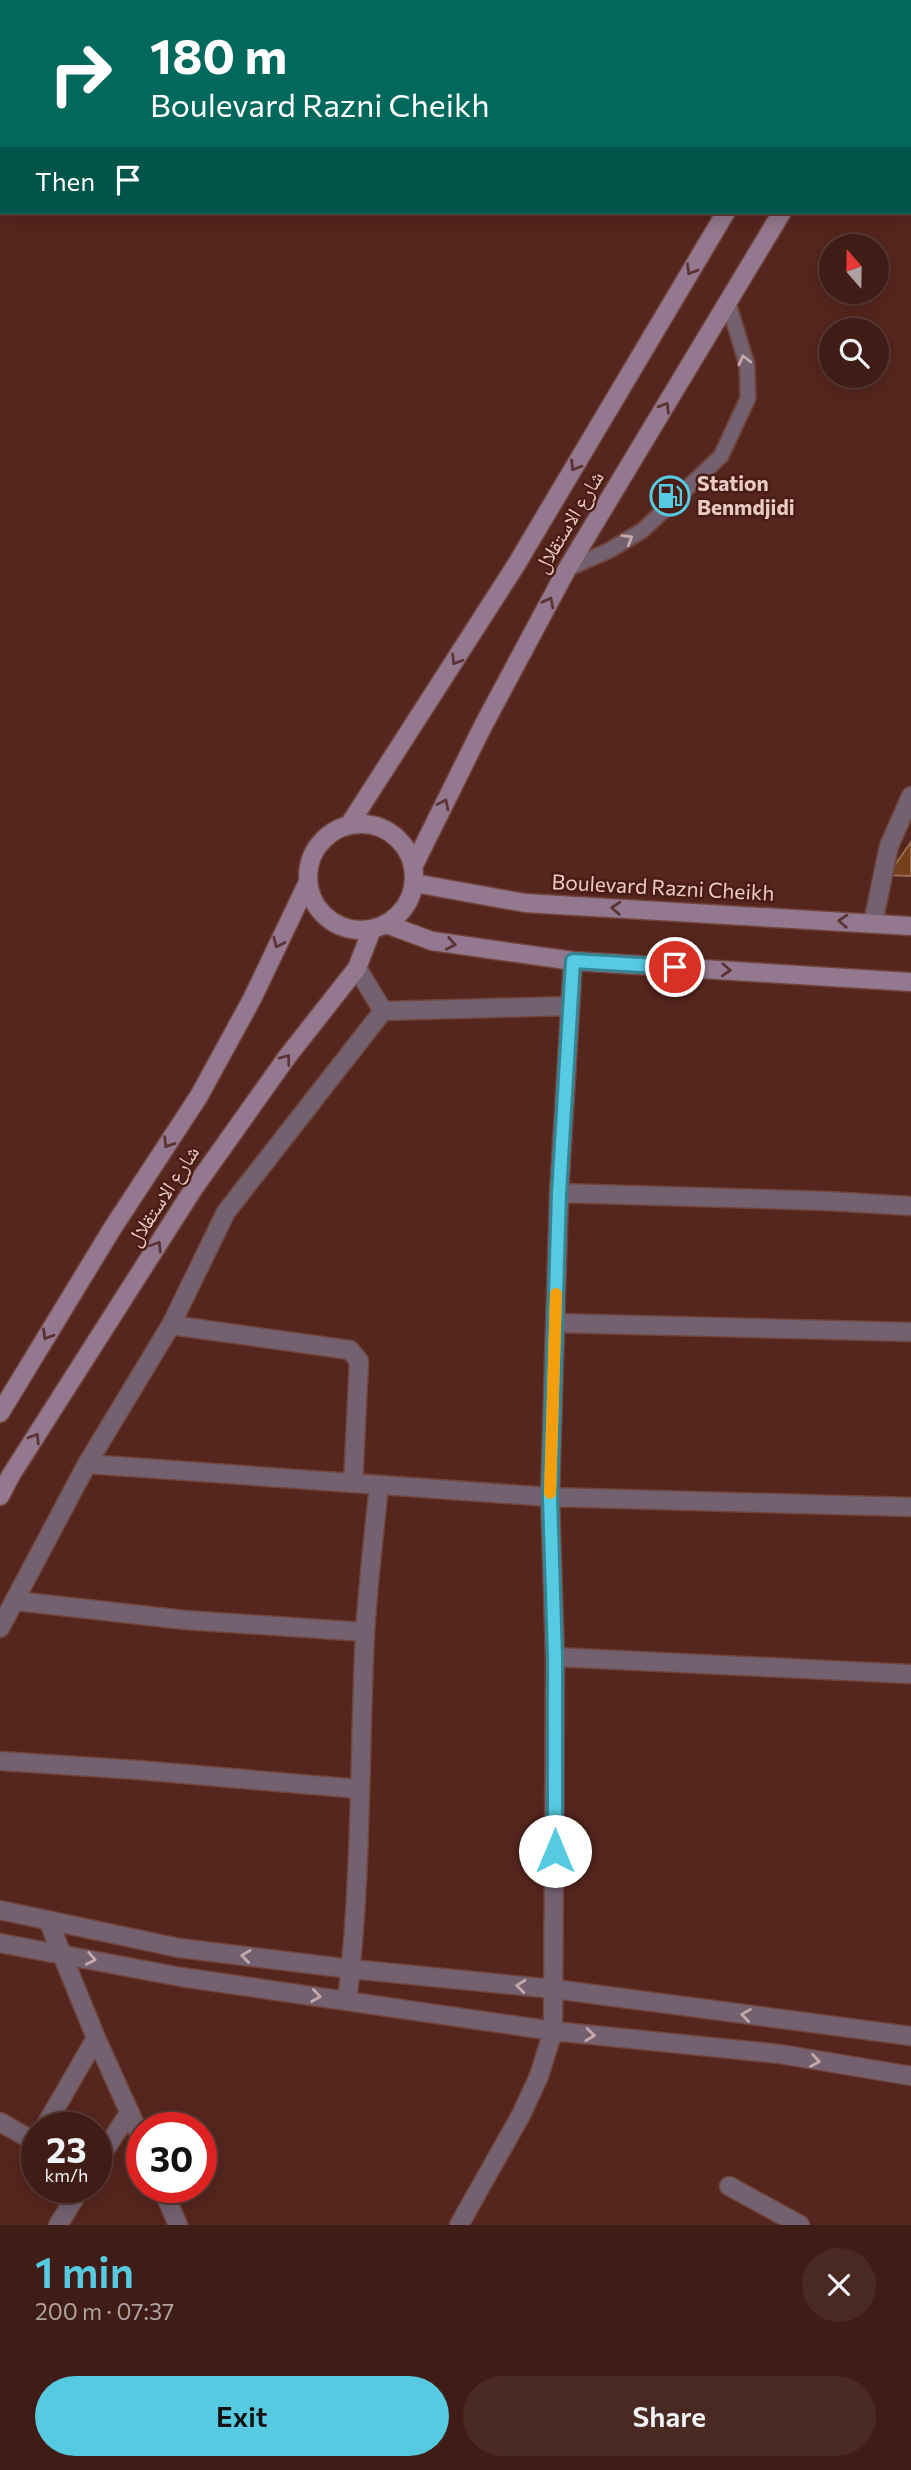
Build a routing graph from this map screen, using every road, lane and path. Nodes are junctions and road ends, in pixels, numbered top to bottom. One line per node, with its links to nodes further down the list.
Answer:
1 (725, 214): 6 (main road, شارع الاستقلال, one-way to 6)
2 (781, 214): 3 (main road, شارع الاستقلال)
3 (728, 302): 4 (main road, شارع الاستقلال, one-way to 3); 4 (lane, one-way to 3)
4 (567, 569): 7 (main road, شارع الاستقلال, one-way to 4)
5 (911, 796): 9 (street)
6 (348, 825): 7 (main road); 8 (main road)
7 (414, 874): 9 (main road, Boulevard Razni Cheikh, one-way to 7); 10 (main road)
8 (308, 882): 10 (main road); 22 (main road, شارع الاستقلال, one-way to 22)
9 (873, 923): 11 (main road, Boulevard Razni Cheikh)
10 (379, 926): 12 (main road, one-way to 12); 13 (main road, شارع الاستقلال)
11 (911, 926)
12 (573, 961): 14 (main road, one-way to 14); 15 (street)
13 (357, 968): 16 (street); 26 (main road, شارع الاستقلال, one-way to 13)
14 (911, 982)
15 (569, 1006): 16 (street); 17 (street)
16 (383, 1011): 20 (street)
17 (559, 1193): 18 (street); 19 (street)
18 (911, 1206)
19 (555, 1323): 21 (street); 27 (street)
20 (171, 1325): 23 (street); 24 (street)
21 (911, 1332)
22 (0, 1413)
23 (86, 1464): 24 (street); 29 (street)
24 (353, 1483): 25 (street)
25 (379, 1485): 27 (street); 31 (street)
26 (0, 1496)
27 (550, 1497): 28 (street); 32 (street)
28 (911, 1507)
29 (16, 1601): 30 (street); 31 (street)
30 (0, 1628)
31 (365, 1632): 35 (street)
32 (555, 1657): 33 (street); 41 (street)
33 (911, 1674)
34 (0, 1761): 35 (street)
35 (360, 1788): 40 (street)
36 (0, 1910): 37 (street)
37 (48, 1920): 39 (street); 40 (street, one-way to 37)
38 (0, 1943): 39 (street)
39 (62, 1954): 42 (street, one-way to 42); 45 (street)
40 (351, 1969): 41 (street, one-way to 40); 42 (street)
41 (554, 1989): 43 (street); 44 (street, one-way to 41)
42 (348, 2001): 43 (street)
43 (552, 2031): 46 (street, one-way to 46); 58 (street)
44 (911, 2036)
45 (96, 2038): 47 (street); 48 (street)
46 (911, 2076)
47 (53, 2112)
48 (130, 2112)
49 (126, 2118): 52 (street)
50 (0, 2122): 51 (street)
51 (21, 2134)
52 (112, 2139)
53 (729, 2186): 59 (street)
54 (72, 2203): 56 (street)
55 (168, 2203): 57 (street)
56 (58, 2225)
57 (178, 2225)
58 (459, 2225)
59 (800, 2225)

